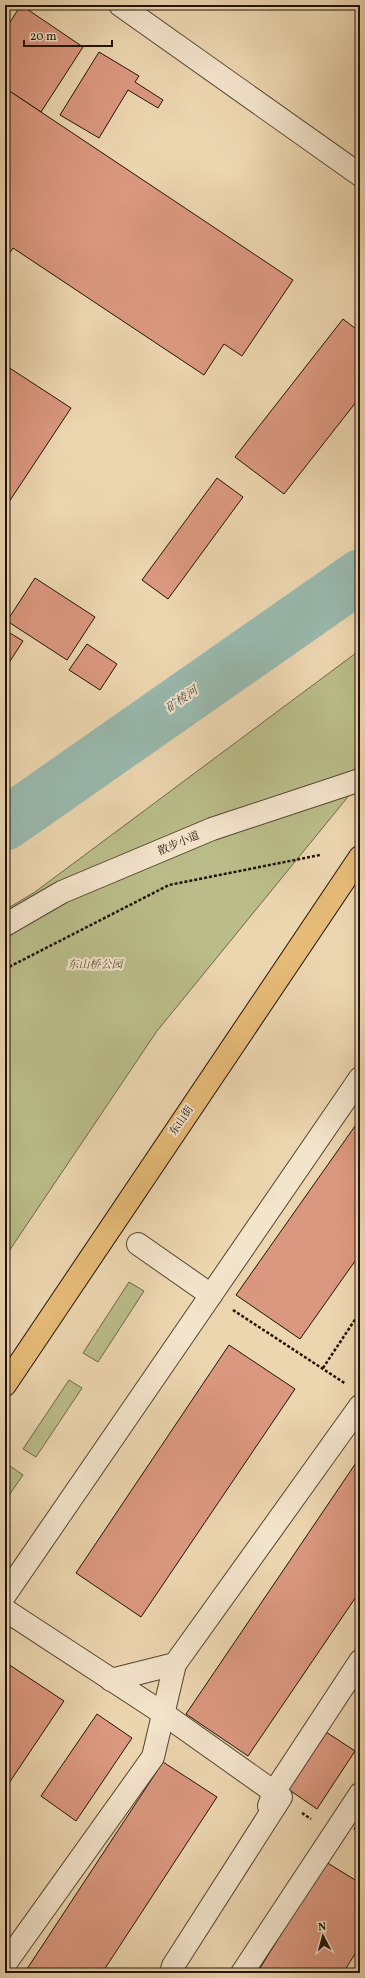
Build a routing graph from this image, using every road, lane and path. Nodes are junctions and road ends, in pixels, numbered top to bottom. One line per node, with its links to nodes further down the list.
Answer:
1 (120, 5): 2 (street)
2 (360, 175)
3 (360, 780): 6 (street, 散步小道)
4 (320, 854): 7 (path)
5 (360, 857): 14 (main road, 东山街)
6 (5, 925)
7 (5, 969)
8 (360, 1078): 10 (street)
9 (138, 1244): 10 (street)
10 (210, 1295): 12 (path); 16 (street)
11 (360, 1312): 12 (path)
12 (323, 1368): 13 (path)
13 (348, 1384)
14 (5, 1385)
15 (360, 1406): 19 (street)
16 (5, 1596)
17 (5, 1610): 20 (street)
18 (360, 1661): 22 (street)
19 (175, 1664): 20 (street); 21 (street)
20 (111, 1680): 21 (street)
21 (164, 1714): 22 (street); 25 (street)
22 (277, 1794): 24 (path); 26 (street)
23 (360, 1794): 24 (street)
24 (333, 1835): 27 (street)
25 (5, 1964)
26 (171, 1973)
27 (242, 1973)

